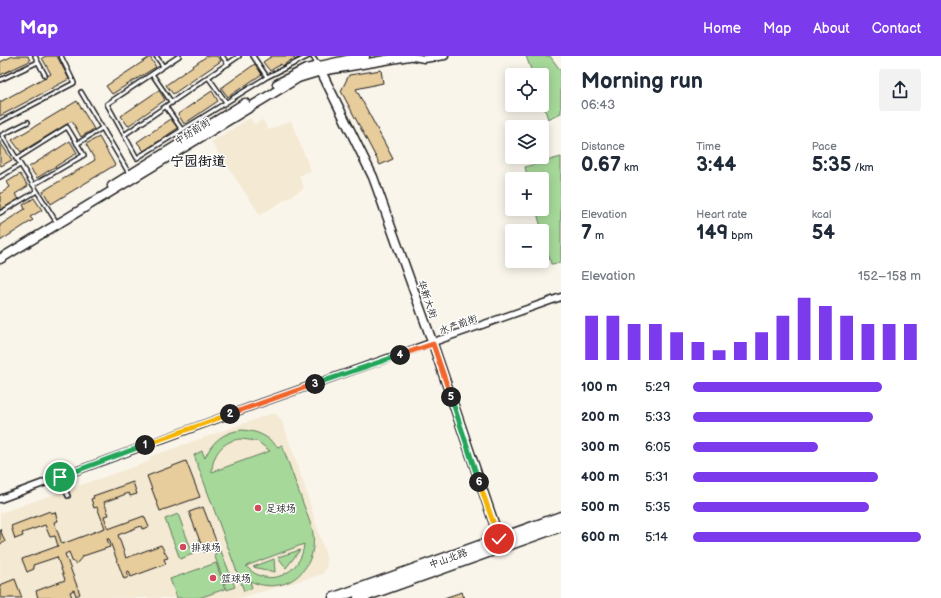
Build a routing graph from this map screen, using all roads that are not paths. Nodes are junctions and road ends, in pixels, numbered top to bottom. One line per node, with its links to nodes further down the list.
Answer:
1 (35, 56): 13 (lane)
2 (61, 56): 26 (lane)
3 (156, 56): 15 (lane)
4 (178, 56): 15 (lane)
5 (222, 56): 14 (lane)
6 (239, 56): 14 (lane)
7 (253, 56): 20 (lane)
8 (309, 56): 20 (lane)
9 (312, 56): 16 (lane)
10 (365, 56): 16 (street)
11 (409, 56): 12 (street); 16 (street, 中纺前街)
12 (445, 56)
13 (38, 62): 18 (lane); 21 (lane)
14 (228, 64): 19 (lane)
15 (163, 66): 17 (lane)
16 (320, 68): 35 (street, 中纺前街); 43 (street, 华新大街)
17 (152, 74): 24 (lane); 30 (lane)
18 (45, 75)
19 (208, 77): 23 (lane); 24 (lane)
20 (268, 77): 23 (lane)
21 (0, 80)
22 (82, 92): 28 (lane)
23 (226, 102): 29 (lane)
24 (172, 103): 25 (lane)
25 (166, 106): 29 (lane); 30 (lane)
26 (0, 122)
27 (28, 122): 32 (lane)
28 (102, 128): 31 (lane); 35 (lane)
29 (182, 130): 30 (lane)
30 (124, 135)
31 (77, 144): 32 (lane); 36 (lane)
32 (16, 159): 33 (lane)
33 (20, 165): 34 (lane); 36 (lane)
34 (1, 175)
35 (131, 177): 39 (street, 中纺前街)
36 (33, 185): 37 (lane)
37 (37, 191): 38 (lane); 39 (lane)
38 (0, 213)
39 (56, 222): 40 (street); 41 (street, 中纺前街)
40 (0, 253)
41 (0, 260)
42 (561, 297): 43 (street, 水产前街)
43 (433, 344): 44 (street, 水产前街); 49 (street, 华新大街)
44 (60, 477): 45 (lane); 46 (street, 水产前街)
45 (68, 496)
46 (0, 499)
47 (561, 517): 49 (main road, 中山北路)
48 (561, 526): 49 (main road, 中山北路)
49 (500, 543): 50 (main road, 中山北路); 51 (main road, 中山北路)
50 (334, 598)
51 (359, 598)

